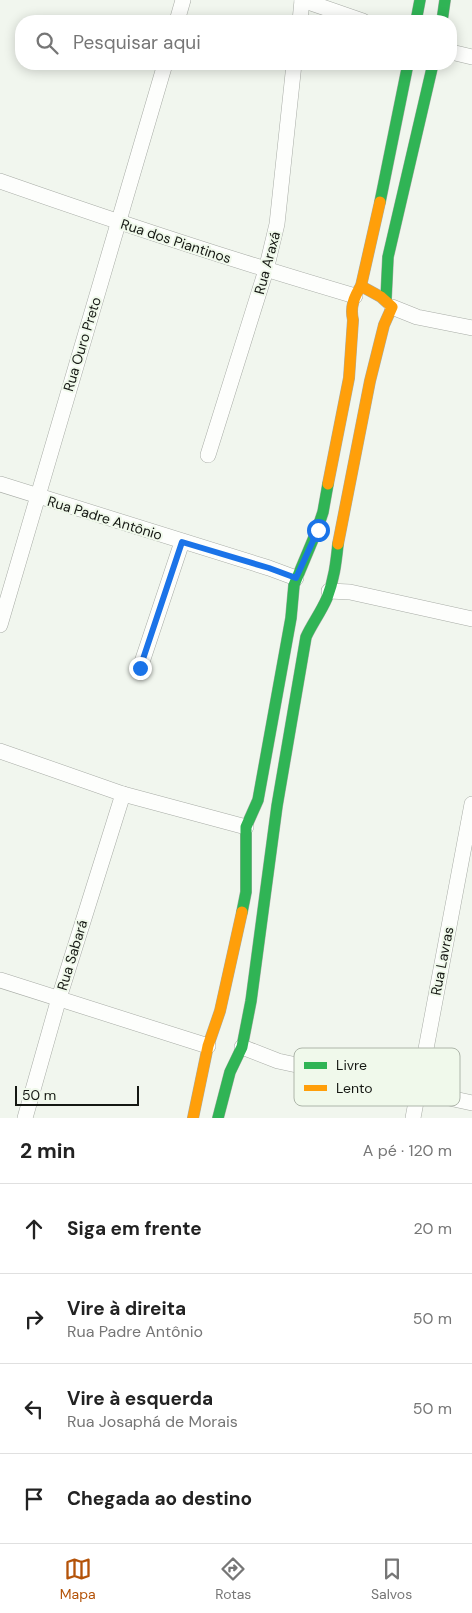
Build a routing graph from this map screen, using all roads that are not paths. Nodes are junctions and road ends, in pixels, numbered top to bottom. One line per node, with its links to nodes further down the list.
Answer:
1 (183, 0): 5 (street)
2 (302, 0): 6 (street); 7 (street)
3 (420, 0): 8 (main road)
4 (445, 0): 9 (main road)
5 (179, 15)
6 (301, 15)
7 (346, 15)
8 (417, 15)
9 (443, 15)
10 (457, 53): 11 (street)
11 (472, 57)
12 (163, 70): 17 (street, Rua Ouro Preto)
13 (293, 70): 18 (street, Rua Araxá)
14 (407, 70): 19 (main road)
15 (432, 70): 20 (main road)
16 (0, 181): 17 (street, Rua dos Piantinos)
17 (119, 223): 18 (street, Rua dos Piantinos); 26 (street, Rua Ouro Preto)
18 (266, 270): 19 (street, Rua dos Piantinos); 24 (street, Rua Araxá)
19 (358, 291): 20 (main road); 21 (main road)
20 (389, 303): 22 (main road); 23 (street)
21 (353, 320): 22 (main road); 28 (main road)
22 (373, 328): 29 (main road)
23 (472, 328)
24 (208, 455)
25 (0, 484): 26 (street, Rua Padre Antônio)
26 (37, 496): 27 (street, Rua Padre Antônio); 31 (street, Rua Ouro Preto)
27 (182, 542): 28 (street, Rua Padre Antônio); 32 (street)
28 (301, 574): 29 (main road); 36 (main road)
29 (318, 600): 30 (street); 41 (main road)
30 (472, 619)
31 (0, 625)
32 (140, 668)
33 (0, 751): 34 (street)
34 (123, 794): 36 (street); 38 (street, Rua Sabará)
35 (472, 804): 42 (street, Rua Lavras)
36 (246, 827): 39 (main road)
37 (0, 980): 38 (street)
38 (58, 998): 40 (street); 45 (street, Rua Sabará)
39 (226, 1026): 40 (main road); 41 (main road)
40 (208, 1046): 44 (main road)
41 (242, 1047): 43 (street); 44 (main road)
42 (426, 1048)
43 (294, 1064)
44 (217, 1071): 46 (main road); 47 (main road)
45 (24, 1118)
46 (193, 1118)
47 (218, 1118)

